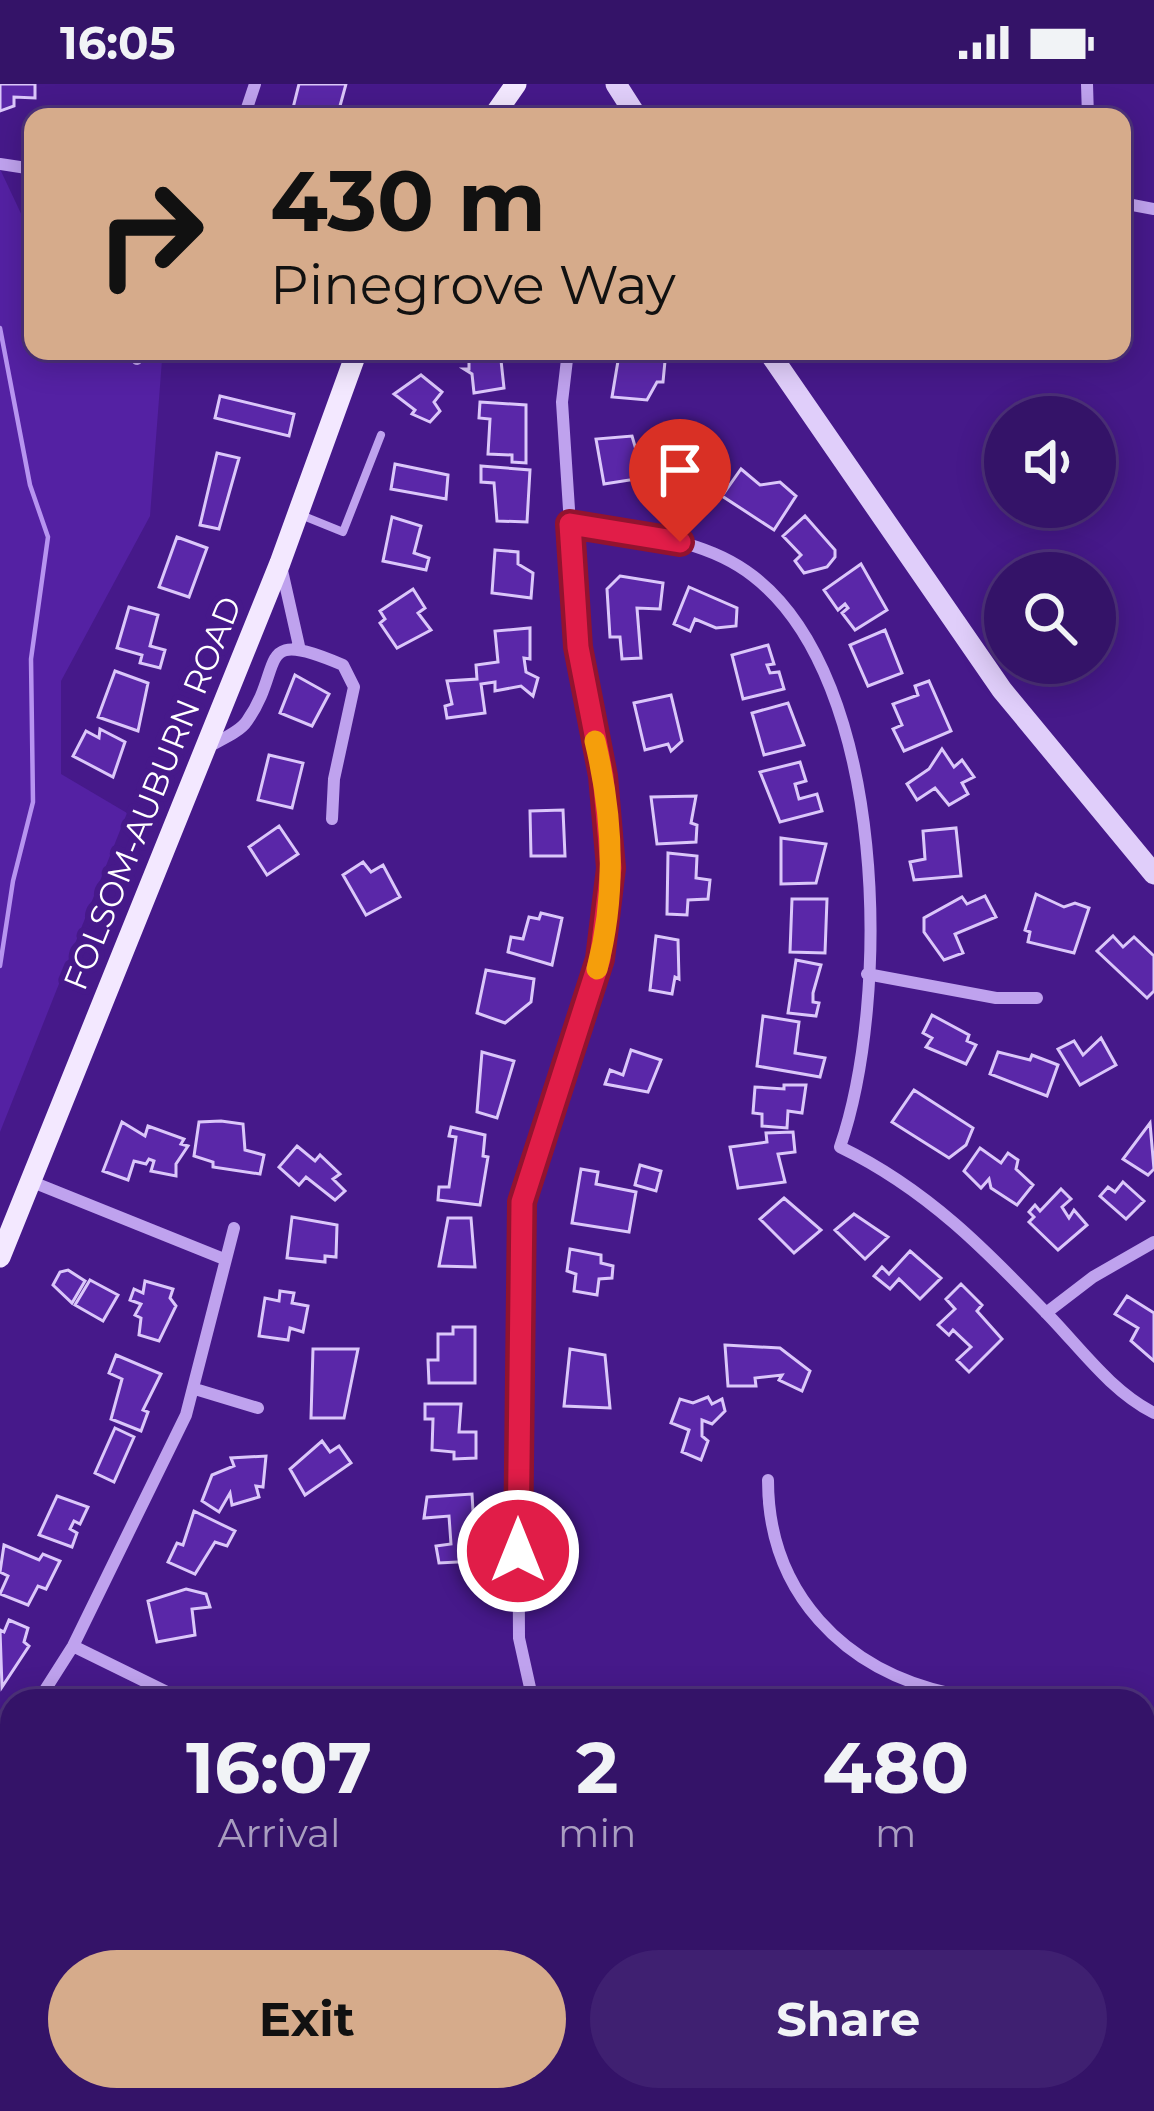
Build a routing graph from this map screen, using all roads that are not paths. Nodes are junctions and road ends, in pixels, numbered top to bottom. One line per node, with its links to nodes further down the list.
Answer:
1 (354, 360): 5 (main road, FOLSOM-AUBURN ROAD)
2 (567, 360): 6 (street)
3 (774, 360): 11 (main road)
4 (381, 435): 5 (lane)
5 (299, 515): 7 (main road, FOLSOM-AUBURN ROAD)
6 (570, 524): 12 (street); 27 (street)
7 (280, 563): 8 (street); 9 (main road, FOLSOM-AUBURN ROAD)
8 (299, 646): 9 (street); 10 (street)
9 (208, 747): 14 (main road, FOLSOM-AUBURN ROAD)
10 (332, 818)
11 (1154, 874)
12 (867, 974): 13 (street); 19 (street)
13 (1036, 998)
14 (30, 1181): 17 (main road, FOLSOM-AUBURN ROAD); 18 (street)
15 (234, 1228): 18 (street)
16 (1154, 1242): 19 (street)
17 (0, 1257)
18 (224, 1259): 20 (street)
19 (1046, 1313): 22 (street)
20 (195, 1389): 21 (street); 24 (street)
21 (258, 1408)
22 (1154, 1413)
23 (768, 1480): 28 (street)
24 (73, 1646): 25 (street); 26 (street)
25 (46, 1689)
26 (161, 1689)
27 (530, 1689)
28 (938, 1689)

